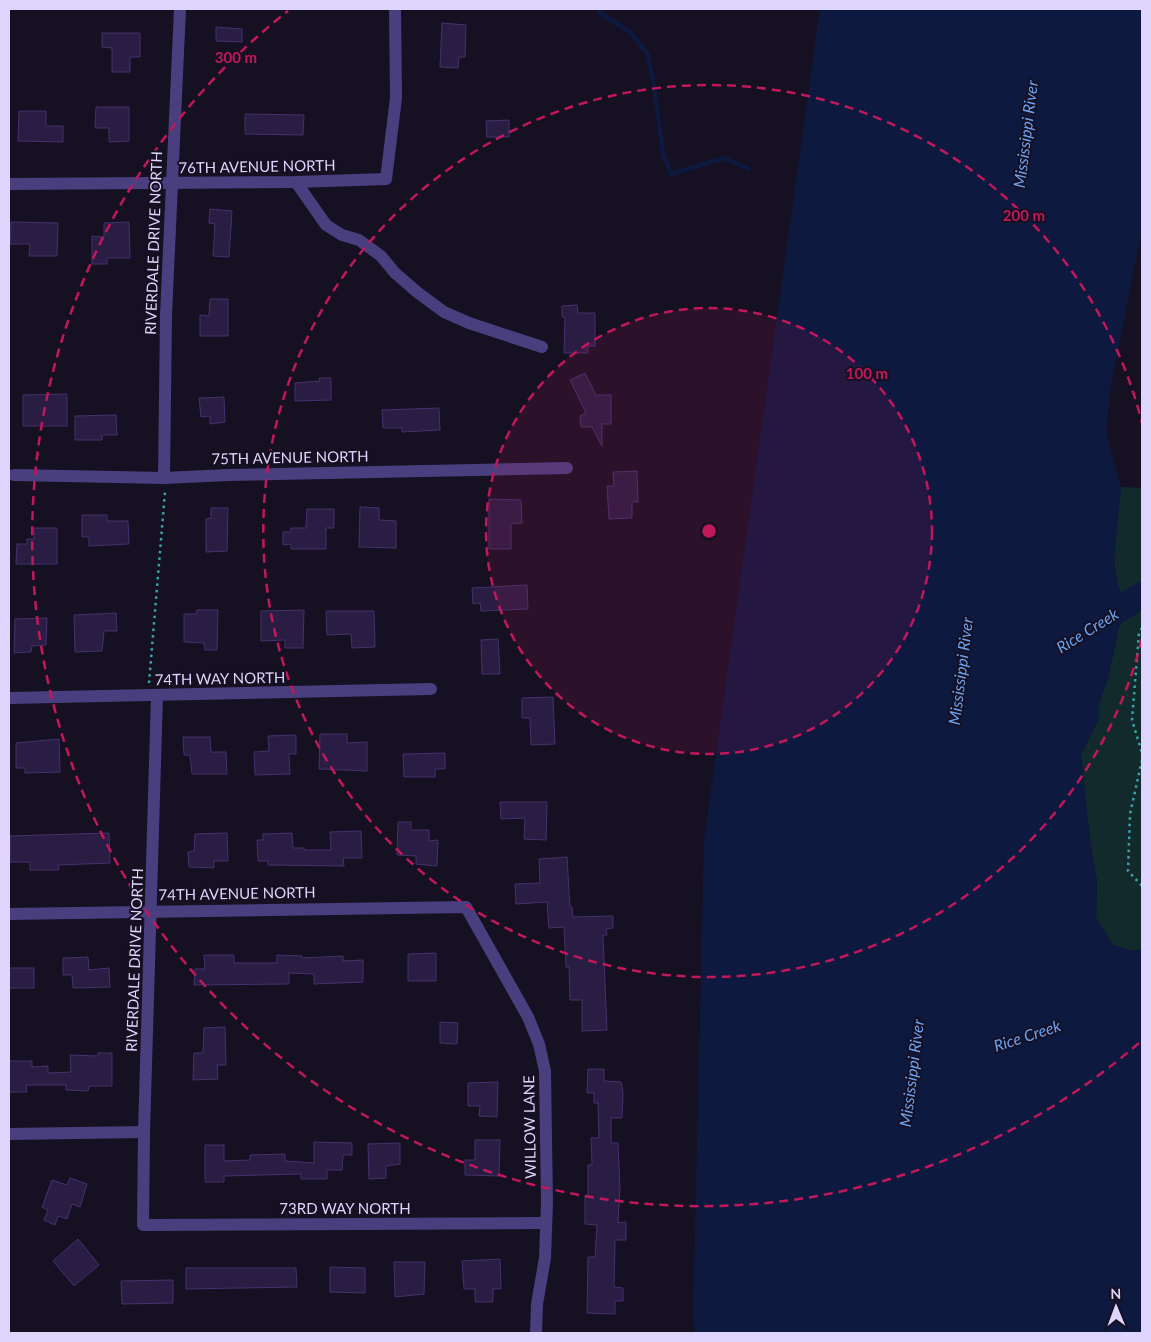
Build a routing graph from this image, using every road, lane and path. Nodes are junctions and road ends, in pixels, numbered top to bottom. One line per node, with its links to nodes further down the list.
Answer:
1 (180, 9): 5 (street, RIVERDALE DRIVE NORTH)
2 (395, 9): 3 (street, 76TH AVENUE NORTH)
3 (296, 182): 5 (street, 76TH AVENUE NORTH); 6 (street)
4 (9, 184): 5 (street, 76TH AVENUE NORTH)
5 (172, 184): 9 (street, RIVERDALE DRIVE NORTH)
6 (542, 346)
7 (566, 468): 9 (street, 75TH AVENUE NORTH)
8 (14, 475): 9 (street, 75TH AVENUE NORTH)
9 (164, 478): 12 (path)
10 (1142, 628): 14 (path)
11 (431, 689): 12 (street, 74TH WAY NORTH)
12 (153, 696): 13 (street, 74TH WAY NORTH); 18 (street, RIVERDALE DRIVE NORTH)
13 (9, 698)
14 (1142, 753)
15 (1142, 760): 16 (path)
16 (1142, 886)
17 (466, 907): 18 (street, 74TH AVENUE NORTH); 22 (street, WILLOW LANE)
18 (152, 910): 19 (street, 74TH AVENUE NORTH); 20 (street, RIVERDALE DRIVE NORTH)
19 (9, 914)
20 (144, 1132): 21 (street); 23 (street, RIVERDALE DRIVE NORTH)
21 (9, 1134)
22 (546, 1223): 23 (street, 73RD WAY NORTH); 24 (street, WILLOW LANE)
23 (143, 1225)
24 (536, 1333)

